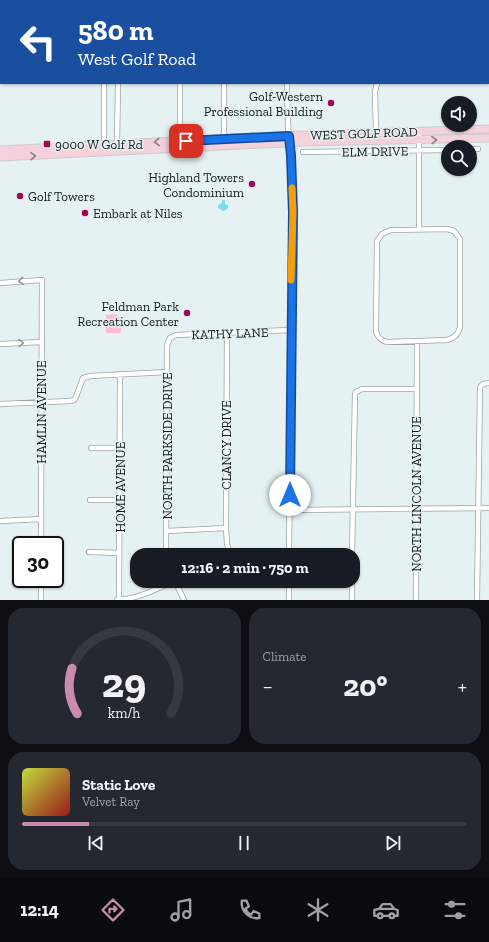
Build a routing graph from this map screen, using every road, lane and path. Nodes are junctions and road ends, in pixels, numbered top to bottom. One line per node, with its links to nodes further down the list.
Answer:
1 (104, 84): 16 (street)
2 (118, 84): 14 (street)
3 (180, 84): 15 (street)
4 (224, 84): 11 (street)
5 (287, 84): 12 (street)
6 (377, 84): 9 (street)
7 (489, 129): 8 (main road, WEST GOLF ROAD)
8 (419, 131): 9 (main road, WEST GOLF ROAD); 13 (street)
9 (376, 133): 12 (main road, WEST GOLF ROAD)
10 (489, 138): 13 (main road, WEST GOLF ROAD, one-way to 10)
11 (224, 139): 12 (main road, WEST GOLF ROAD); 15 (main road, WEST GOLF ROAD)
12 (289, 139): 13 (main road, WEST GOLF ROAD); 15 (main road, WEST GOLF ROAD); 24 (street)
13 (419, 140): 18 (street)
14 (117, 144): 15 (main road, WEST GOLF ROAD, one-way to 14); 16 (main road, WEST GOLF ROAD)
15 (180, 145): 16 (main road, WEST GOLF ROAD)
16 (104, 148): 17 (main road, WEST GOLF ROAD); 21 (main road, WEST GOLF ROAD, one-way to 16)
17 (0, 150)
18 (419, 150): 19 (street, ELM DRIVE); 20 (street, ELM DRIVE); 22 (street)
19 (441, 150)
20 (303, 152)
21 (0, 157)
22 (419, 229): 27 (street); 27 (street)
23 (0, 283): 28 (street, HAMLIN AVENUE, one-way to 23)
24 (291, 330): 25 (street, KATHY LANE); 43 (street)
25 (227, 334): 26 (street, KATHY LANE); 47 (street, CLANCY DRIVE)
26 (170, 338): 30 (street, NORTH PARKSIDE DRIVE)
27 (417, 341): 33 (street, NORTH LINCOLN AVENUE)
28 (41, 342): 29 (street, one-way to 28); 34 (street, HAMLIN AVENUE)
29 (0, 344)
30 (167, 372): 31 (street); 48 (street, NORTH PARKSIDE DRIVE)
31 (120, 374): 34 (street); 37 (street, HOME AVENUE)
32 (489, 382): 40 (street)
33 (417, 389): 42 (street, NORTH LINCOLN AVENUE); 44 (street)
34 (42, 402): 35 (street); 45 (street, HAMLIN AVENUE)
35 (0, 404)
36 (91, 448): 37 (street)
37 (120, 448): 39 (street, HOME AVENUE)
38 (90, 500): 39 (street)
39 (120, 500): 55 (street, HOME AVENUE)
40 (479, 508): 41 (street); 42 (street); 67 (street)
41 (489, 508)
42 (416, 509): 44 (street); 66 (street, NORTH LINCOLN AVENUE)
43 (290, 510): 44 (street); 52 (street)
44 (353, 510): 53 (street)
45 (41, 519): 46 (street); 49 (street, HAMLIN AVENUE)
46 (0, 521)
47 (226, 528): 48 (street); 51 (street, CLANCY DRIVE)
48 (167, 531): 50 (street, NORTH PARKSIDE DRIVE)
49 (41, 536)
50 (166, 548)
51 (228, 548)
52 (289, 548)
53 (352, 548)
54 (89, 552): 55 (street)
55 (120, 553): 62 (street, HOME AVENUE)
56 (41, 588): 61 (street)
57 (160, 588): 62 (street)
58 (178, 588): 63 (street)
59 (289, 588): 64 (street)
60 (352, 588): 65 (street)
61 (41, 600)
62 (118, 600)
63 (184, 600)
64 (289, 600)
65 (352, 600)
66 (416, 600)
67 (477, 600)

